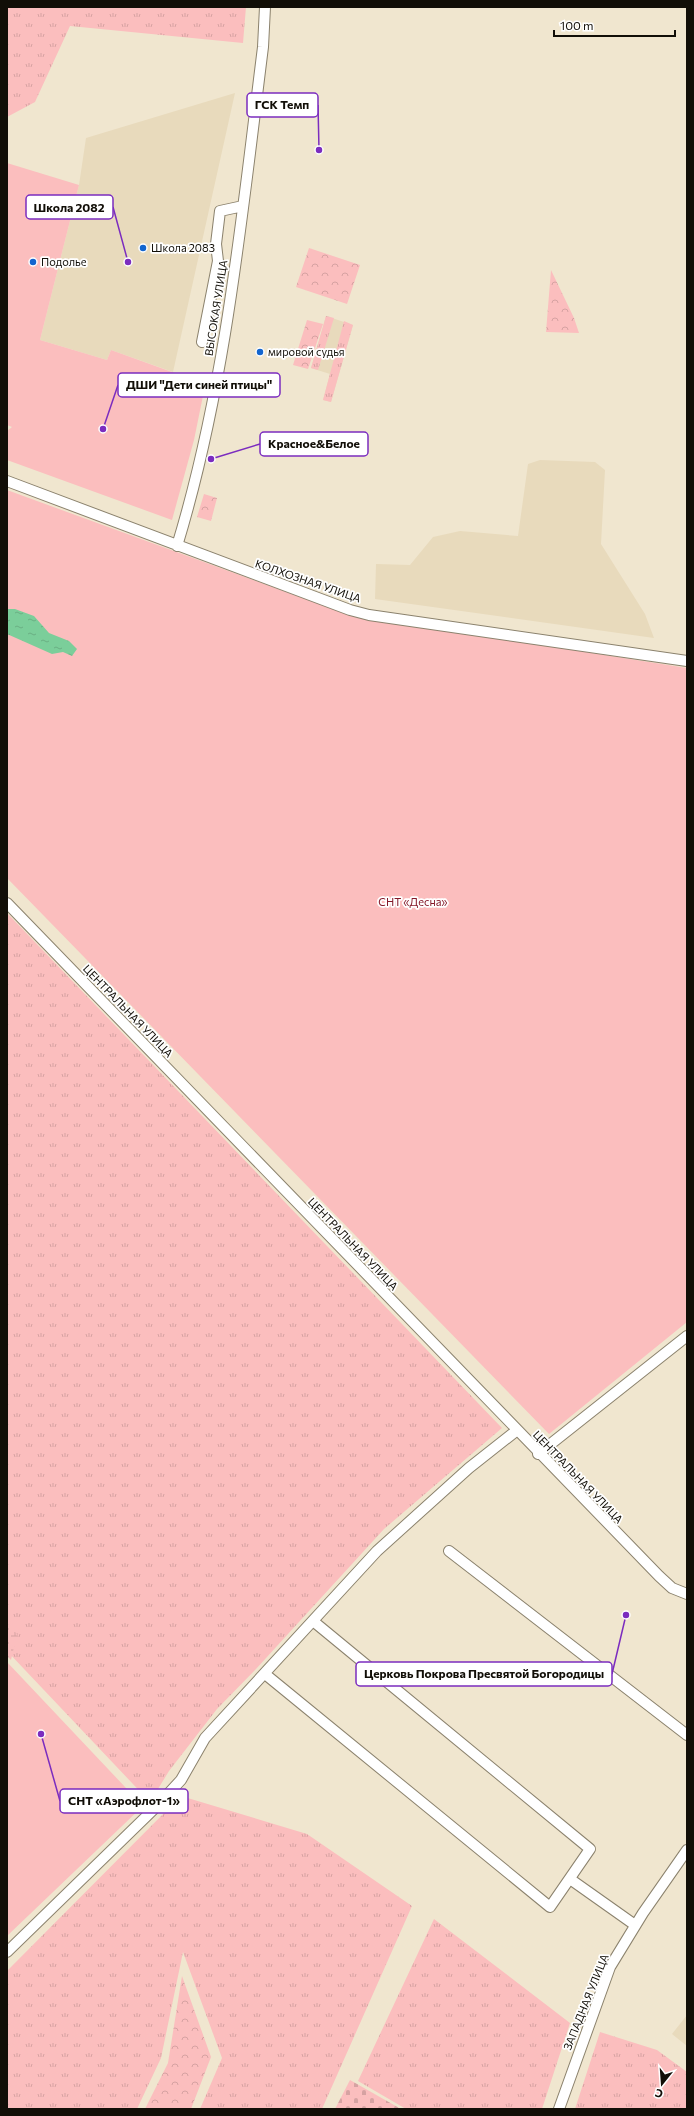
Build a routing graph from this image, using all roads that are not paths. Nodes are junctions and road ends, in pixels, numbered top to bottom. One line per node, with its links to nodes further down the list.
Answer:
1 (265, 7): 2 (street, ВЫСОКАЯ УЛИЦА)
2 (242, 206): 3 (street); 5 (street, ВЫСОКАЯ УЛИЦА)
3 (202, 342)
4 (7, 481): 5 (street, КОЛХОЗНАЯ УЛИЦА)
5 (177, 546): 6 (street, КОЛХОЗНАЯ УЛИЦА)
6 (687, 661)
7 (7, 903): 9 (street, ЦЕНТРАЛЬНАЯ УЛИЦА)
8 (687, 1336): 10 (street)
9 (516, 1430): 10 (street, ЦЕНТРАЛЬНАЯ УЛИЦА); 13 (street)
10 (538, 1454): 12 (street, ЦЕНТРАЛЬНАЯ УЛИЦА)
11 (449, 1551): 15 (street)
12 (687, 1594)
13 (313, 1621): 14 (street); 17 (street)
14 (265, 1674): 17 (street); 19 (street)
15 (687, 1735)
16 (687, 1850): 18 (street, ЗАПАДНАЯ УЛИЦА)
17 (570, 1879): 18 (street)
18 (635, 1925): 20 (street, ЗАПАДНАЯ УЛИЦА)
19 (7, 1952)
20 (559, 2109)

